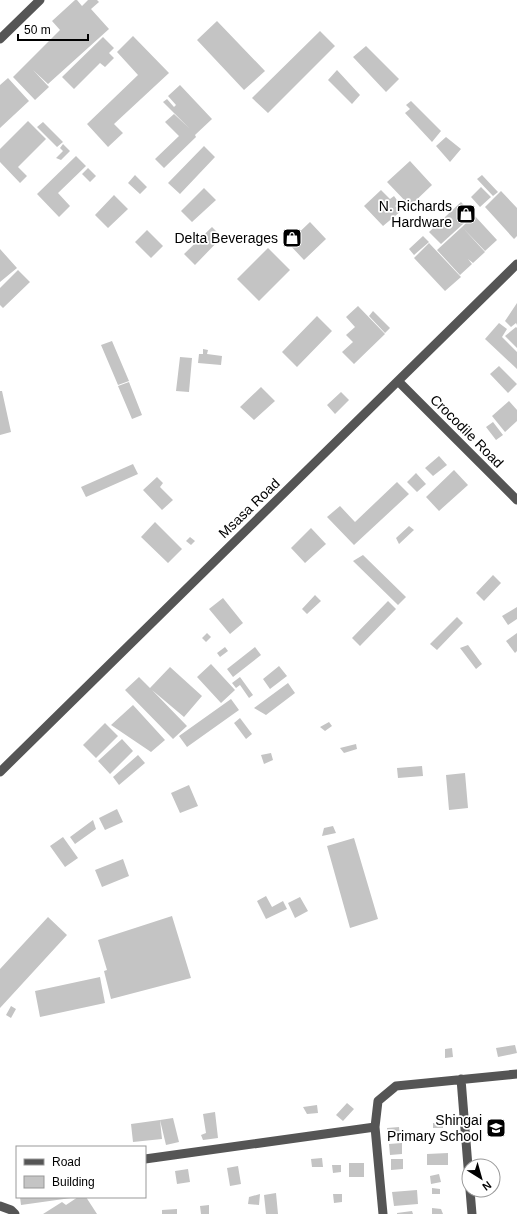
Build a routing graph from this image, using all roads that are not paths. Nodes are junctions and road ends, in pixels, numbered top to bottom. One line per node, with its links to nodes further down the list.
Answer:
1 (40, 0): 2 (street)
2 (0, 39)
3 (517, 264): 4 (street, Msasa Road)
4 (398, 381): 5 (street, Crocodile Road); 6 (street, Msasa Road)
5 (517, 500)
6 (0, 772)
7 (517, 1074): 8 (street)
8 (461, 1079): 9 (street); 10 (street)
9 (375, 1127): 11 (street); 15 (street)
10 (467, 1158)
11 (146, 1159)
12 (471, 1198): 16 (street)
13 (0, 1206): 14 (street)
14 (15, 1214)
15 (384, 1214)
16 (472, 1214)

